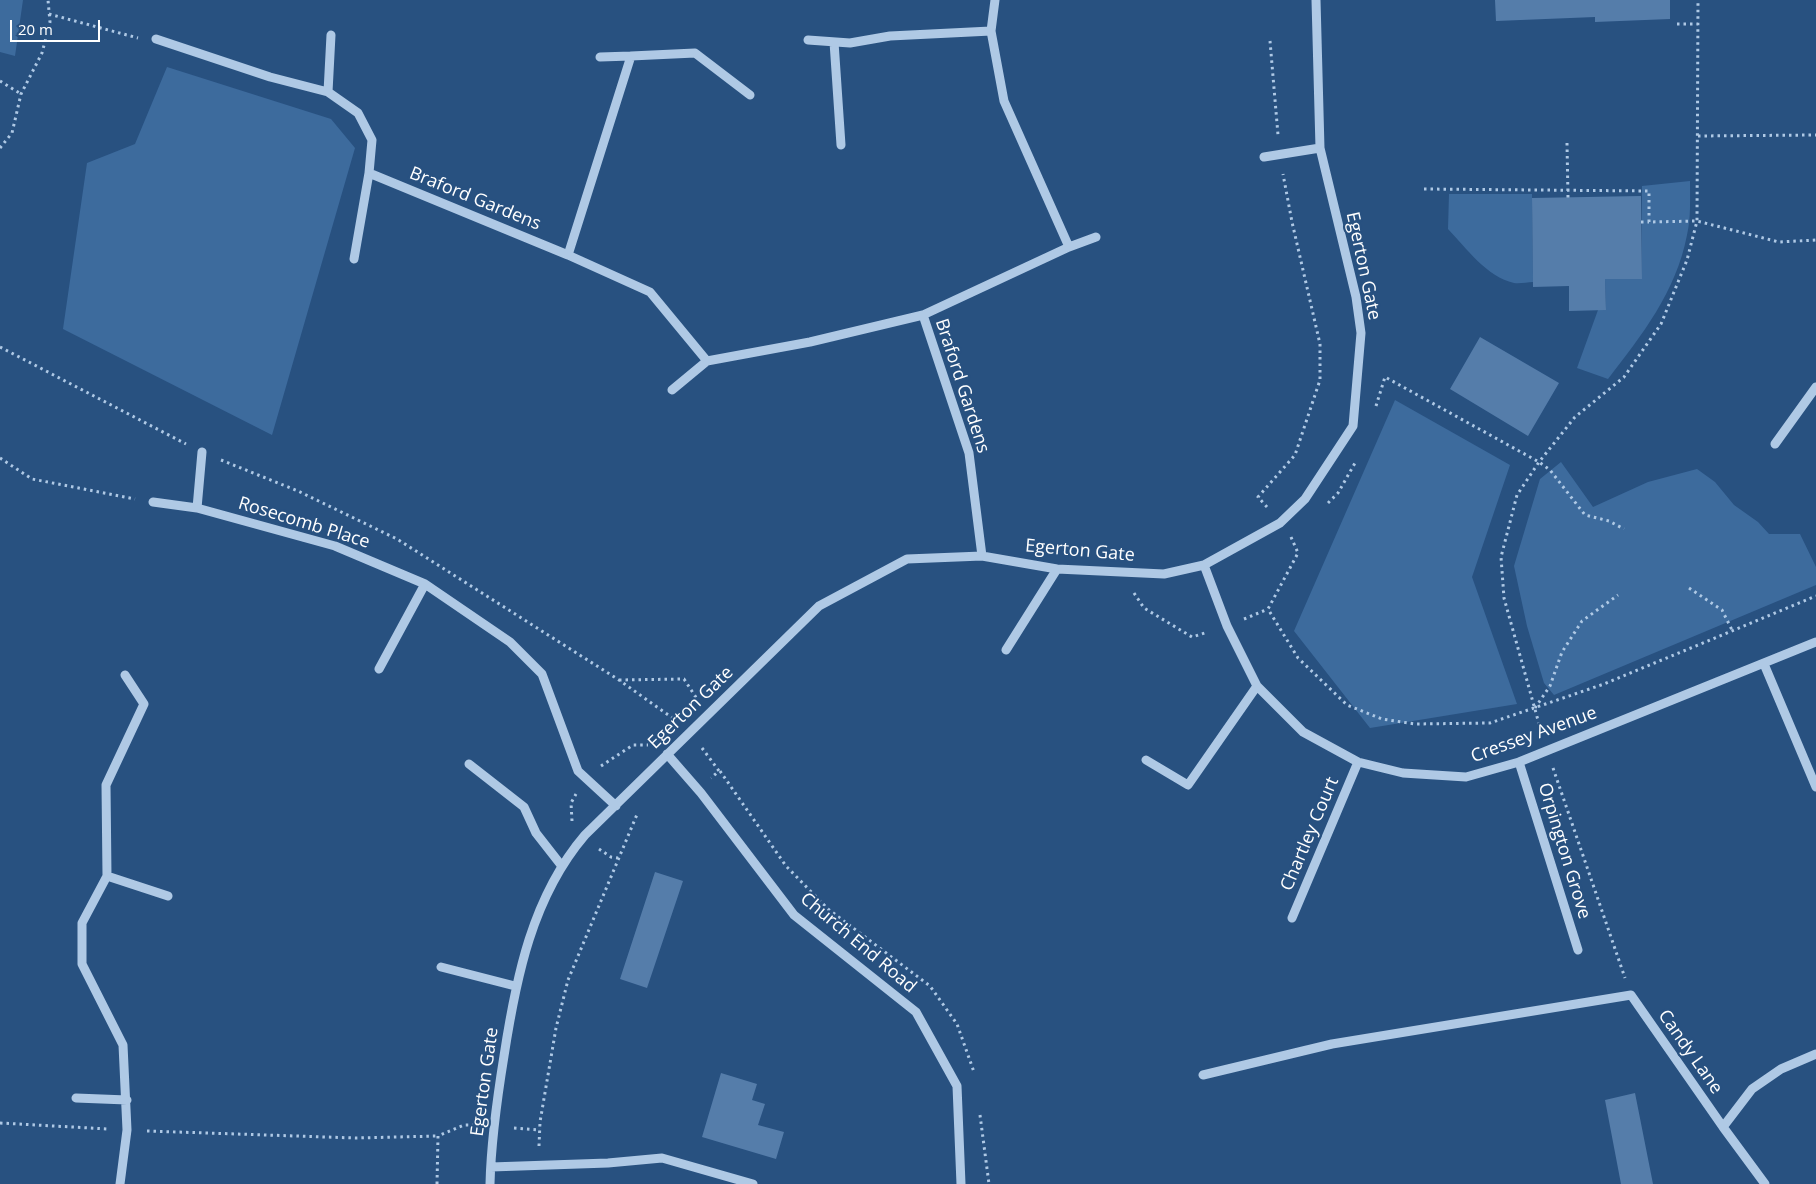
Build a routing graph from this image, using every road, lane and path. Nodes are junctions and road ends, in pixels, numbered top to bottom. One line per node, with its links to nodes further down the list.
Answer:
1 (48, 0): 5 (path)
2 (995, 0): 8 (street)
3 (1316, 0): 25 (street, Egerton Gate)
4 (1698, 0): 7 (path)
5 (49, 14): 10 (path); 18 (path)
6 (1677, 24): 7 (path)
7 (1698, 24): 21 (path)
8 (991, 31): 13 (street); 37 (street)
9 (331, 36): 17 (street)
10 (156, 39): 17 (street)
11 (808, 40): 13 (street)
12 (1270, 41): 26 (path)
13 (834, 42): 23 (street)
14 (631, 56): 15 (street); 19 (street); 38 (street)
15 (600, 57)
16 (0, 81): 18 (path)
17 (328, 92): 28 (street)
18 (22, 94): 24 (path)
19 (750, 95)
20 (1816, 135): 21 (path)
21 (1698, 136): 32 (path)
22 (1567, 143): 30 (path)
23 (841, 145)
24 (0, 148)
25 (1320, 148): 26 (street); 53 (street, Egerton Gate)
26 (1280, 156): 27 (street); 53 (path)
27 (1264, 157)
28 (369, 173): 38 (street, Braford Gardens); 39 (street)
29 (1424, 189): 30 (path)
30 (1568, 191): 31 (path); 34 (path)
31 (1568, 198)
32 (1697, 221): 34 (path); 36 (path); 49 (path)
33 (1641, 222): 34 (path)
34 (1649, 222)
35 (1096, 237): 37 (street, Braford Gardens)
36 (1816, 240)
37 (1069, 247): 40 (street, Braford Gardens)
38 (568, 255): 41 (street, Braford Gardens)
39 (354, 259)
40 (923, 316): 41 (street, Braford Gardens); 57 (street, Braford Gardens)
41 (707, 361): 43 (street, Braford Gardens)
42 (1816, 386): 45 (street)
43 (672, 390)
44 (1374, 412): 49 (path)
45 (1776, 444)
46 (202, 452): 52 (street)
47 (1360, 456): 51 (path)
48 (0, 458): 50 (path)
49 (1539, 462): 54 (path); 76 (path)
50 (153, 502): 52 (street, Rosecomb Place)
51 (1325, 506)
52 (197, 508): 60 (street, Rosecomb Place)
53 (1280, 523): 56 (path); 58 (street, Egerton Gate)
54 (1624, 529)
55 (1300, 533): 56 (path)
56 (1293, 540): 65 (path)
57 (982, 556): 59 (street, Egerton Gate); 79 (street, Egerton Gate)
58 (1204, 565): 59 (street, Egerton Gate); 66 (street, Cressey Avenue)
59 (1057, 569): 69 (street)
60 (425, 584): 71 (street); 86 (street, Rosecomb Place)
61 (1689, 588): 67 (path)
62 (1127, 592): 66 (path)
63 (1618, 595): 76 (path)
64 (1816, 596): 67 (path)
65 (1268, 610): 66 (path); 76 (path)
66 (1227, 626): 74 (street, Cressey Avenue)
67 (1732, 630): 76 (path)
68 (1816, 642): 70 (street, Cressey Avenue)
69 (1006, 650)
70 (1764, 664): 78 (street, Cressey Avenue); 84 (street)
71 (379, 669)
72 (125, 675): 89 (street)
73 (619, 680): 75 (path)
74 (1256, 686): 80 (street); 81 (street, Cressey Avenue)
75 (698, 700)
76 (1534, 708): 78 (path)
77 (700, 746): 85 (path)
78 (1547, 750): 82 (street, Cressey Avenue); 95 (path)
79 (667, 754): 85 (street, Church End Road); 86 (street, Egerton Gate)
80 (1146, 760)
81 (1358, 762): 82 (street, Cressey Avenue); 91 (street, Chartley Court)
82 (1519, 762): 92 (street, Orpington Grove)
83 (469, 764): 88 (street)
84 (1816, 787)
85 (698, 788): 109 (street, Church End Road)
86 (616, 806): 88 (street, Egerton Gate)
87 (640, 808): 104 (path)
88 (561, 865): 94 (street, Egerton Gate)
89 (107, 876): 90 (street); 99 (street)
90 (168, 896)
91 (1292, 918)
92 (1578, 950)
93 (441, 967): 94 (street)
94 (515, 986): 105 (street, Egerton Gate)
95 (1631, 995): 97 (street); 101 (street, Candy Lane)
96 (1816, 1054): 101 (street, Candy Lane)
97 (1203, 1076)
98 (76, 1098): 99 (street)
99 (127, 1100): 102 (street)
100 (0, 1123): 102 (path)
101 (1722, 1127): 110 (street, Candy Lane)
102 (127, 1130): 103 (path); 106 (street)
103 (438, 1136)
104 (538, 1164): 105 (street); 108 (street)
105 (491, 1166): 107 (street, Egerton Gate)
106 (120, 1184)
107 (490, 1184)
108 (753, 1184)
109 (961, 1184)
110 (1765, 1184)

